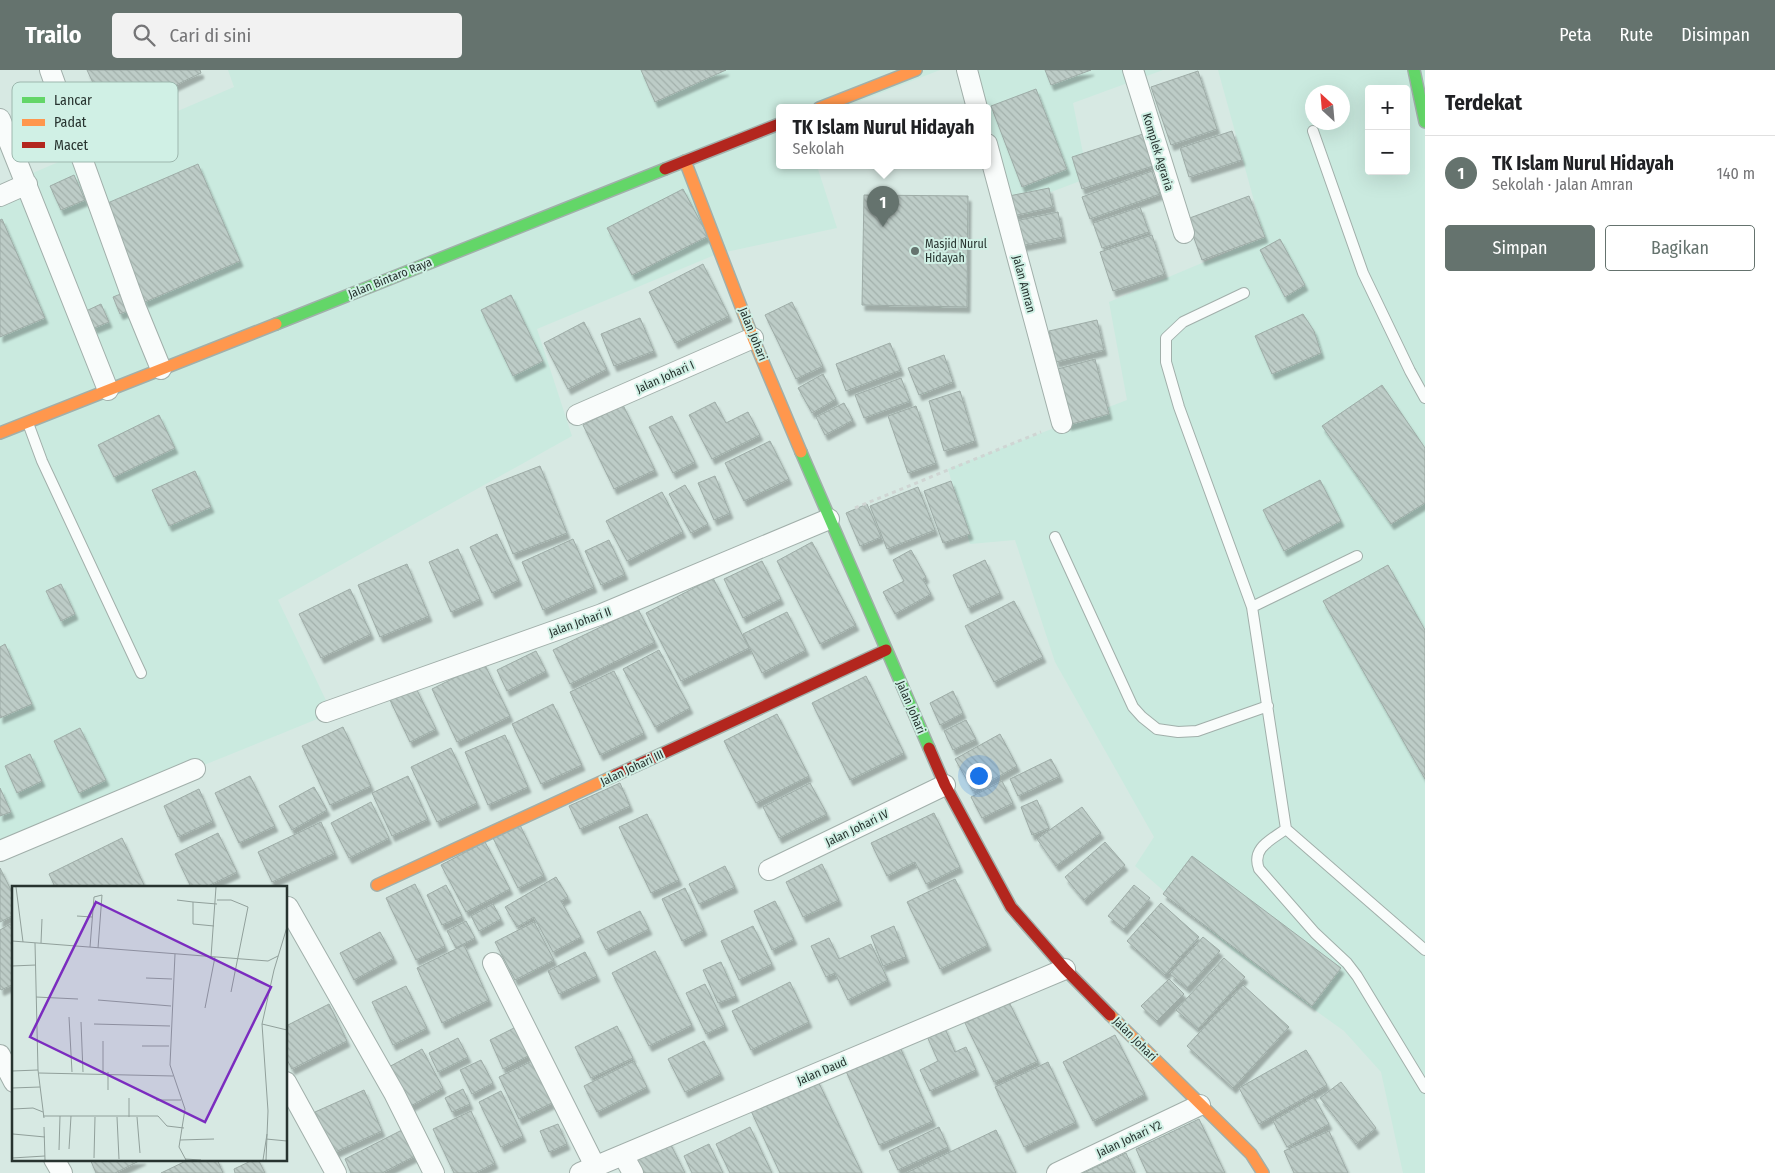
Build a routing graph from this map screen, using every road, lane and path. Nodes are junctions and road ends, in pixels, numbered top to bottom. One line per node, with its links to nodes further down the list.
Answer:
1 (50, 70): 6 (street)
2 (916, 70): 7 (street)
3 (967, 70): 8 (street)
4 (1133, 70): 20 (street, Komplek Agraria)
5 (1414, 70): 10 (street)
6 (54, 82)
7 (829, 104)
8 (976, 104)
9 (0, 119): 13 (street)
10 (1425, 122)
11 (776, 125): 15 (street, Jalan Bintaro Raya)
12 (1313, 131): 25 (lane)
13 (12, 148)
14 (991, 159): 28 (street, Jalan Amran)
15 (685, 161): 22 (street, Jalan Johari); 23 (street, Jalan Bintaro Raya)
16 (18, 162): 18 (street)
17 (83, 162): 23 (street)
18 (27, 184): 19 (street); 24 (street)
19 (0, 196)
20 (1184, 233)
21 (1244, 293): 33 (lane)
22 (753, 338): 26 (street, Jalan Johari I); 30 (street, Jalan Johari)
23 (161, 369): 24 (street, Jalan Bintaro Raya)
24 (108, 390): 27 (street, Jalan Bintaro Raya)
25 (1425, 398)
26 (577, 415)
27 (28, 422): 29 (street, Jalan Bintaro Raya); 35 (lane)
28 (1062, 423): 30 (path)
29 (0, 433)
30 (829, 519): 34 (street, Jalan Johari); 37 (street, Jalan Johari II)
31 (1055, 537): 36 (lane)
32 (1357, 556): 33 (lane)
33 (1252, 607): 36 (lane)
34 (886, 650): 39 (street, Jalan Johari); 43 (street, Jalan Johari III)
35 (141, 673)
36 (1268, 706): 40 (lane)
37 (326, 712)
38 (195, 769): 41 (street)
39 (945, 785): 42 (street, Jalan Johari IV); 47 (street, Jalan Johari)
40 (1286, 828): 45 (lane); 51 (lane)
41 (0, 851)
42 (770, 870)
43 (377, 885)
44 (288, 907): 58 (street)
45 (1425, 950)
46 (493, 963): 55 (street)
47 (1065, 969): 52 (street, Jalan Johari); 53 (street, Jalan Daud)
48 (0, 1055): 49 (street)
49 (12, 1078)
50 (288, 1086): 57 (street)
51 (1425, 1088)
52 (1200, 1105): 60 (street, Jalan Johari Y2); 61 (street, Jalan Johari)
53 (623, 1155): 55 (street, Jalan Daud); 59 (street)
54 (55, 1160): 56 (street)
55 (588, 1169)
56 (62, 1173)
57 (336, 1173)
58 (434, 1173)
59 (632, 1173)
60 (1057, 1173)
61 (1263, 1173)

